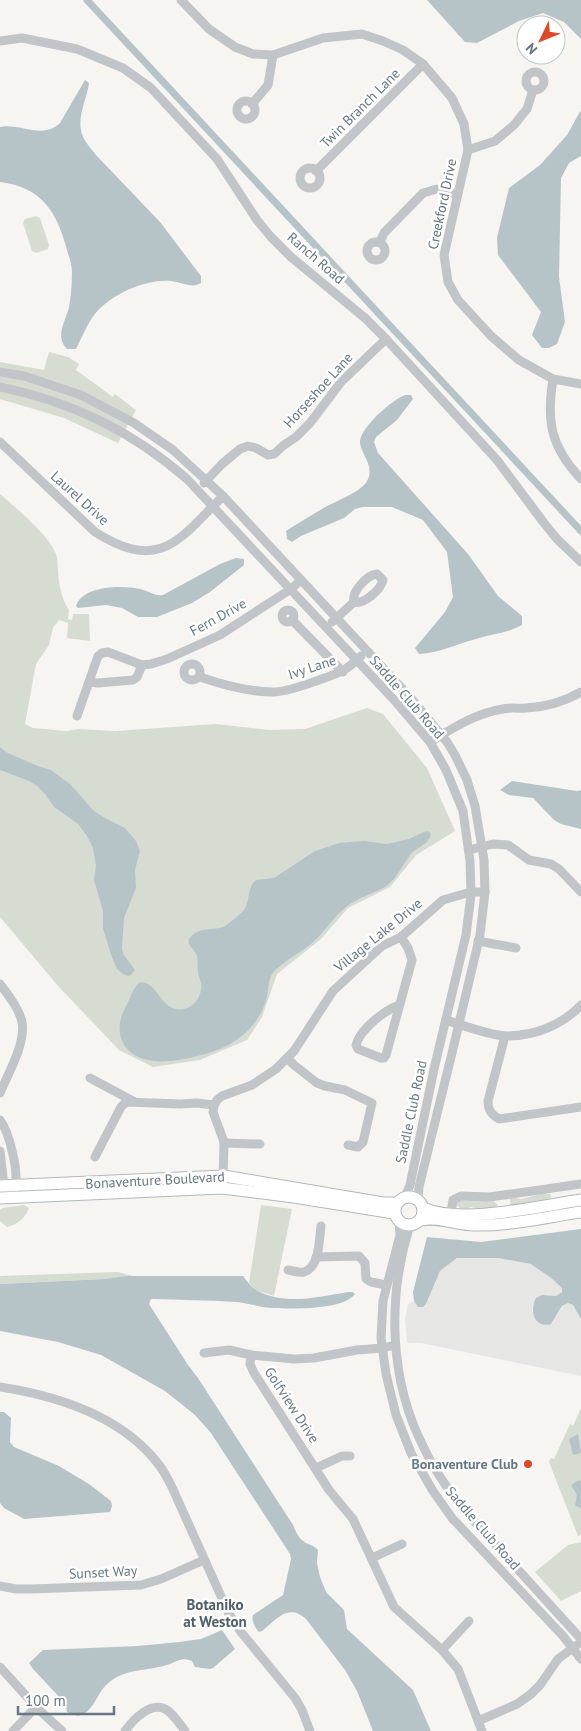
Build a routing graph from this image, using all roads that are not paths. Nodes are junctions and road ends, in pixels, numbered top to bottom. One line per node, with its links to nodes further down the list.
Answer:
1 (181, 0): 3 (street, Creekford Drive)
2 (0, 40): 11 (street, Ranch Road)
3 (273, 55): 4 (street, Creekford Drive); 6 (street)
4 (423, 64): 7 (street, Creekford Drive); 8 (street, Twin Branch Lane)
5 (534, 90): 7 (street)
6 (252, 104)
7 (468, 150): 9 (street, Creekford Drive)
8 (316, 171)
9 (457, 195): 10 (street); 13 (street, Creekford Drive)
10 (380, 242)
11 (386, 339): 18 (street, Horseshoe Lane); 22 (street, Ranch Road)
12 (0, 372): 18 (street, Saddle Club Road)
13 (553, 379): 14 (street, Creekford Drive); 17 (street)
14 (581, 384)
15 (0, 387): 19 (street, Saddle Club Road)
16 (0, 442): 21 (street, Laurel Drive)
17 (579, 474)
18 (207, 480): 19 (street, Horseshoe Lane); 20 (street, Saddle Club Road)
19 (198, 489): 21 (street, Saddle Club Road)
20 (224, 496): 21 (street, Laurel Drive); 23 (street, Saddle Club Road)
21 (214, 506): 24 (street, Saddle Club Road)
22 (581, 562)
23 (301, 580): 24 (street, Fern Drive); 26 (street, Saddle Club Road)
24 (291, 589): 28 (street, Saddle Club Road); 31 (street, Fern Drive)
25 (354, 602): 26 (street)
26 (337, 618): 28 (street); 29 (street, Saddle Club Road)
27 (292, 620): 32 (street)
28 (326, 628): 30 (street, Saddle Club Road)
29 (367, 651): 30 (street, Ivy Lane); 37 (street, Saddle Club Road)
30 (357, 660): 32 (street, Ivy Lane); 38 (street, Saddle Club Road)
31 (142, 665): 34 (street); 34 (street)
32 (343, 672): 33 (street, Ivy Lane)
33 (200, 677)
34 (88, 682): 36 (street)
35 (581, 692): 37 (street)
36 (77, 716)
37 (441, 735): 38 (street); 39 (street, Saddle Club Road)
38 (430, 742): 40 (street, Saddle Club Road)
39 (482, 847): 40 (street); 42 (street, Saddle Club Road); 43 (street)
40 (469, 850): 41 (street, Saddle Club Road)
41 (471, 892): 42 (street, Village Lake Drive); 44 (street, Village Lake Drive); 50 (street, Saddle Club Road)
42 (485, 892): 45 (street, Saddle Club Road)
43 (581, 892)
44 (401, 937): 48 (street); 53 (street, Village Lake Drive)
45 (478, 941): 46 (street); 51 (street, Saddle Club Road)
46 (516, 948)
47 (0, 984): 55 (street)
48 (399, 1005): 48 (street)
49 (581, 1005): 52 (street)
50 (446, 1020): 51 (street); 74 (street, Saddle Club Road)
51 (459, 1024): 52 (street); 72 (street, Saddle Club Road)
52 (505, 1036): 58 (street)
53 (287, 1058): 57 (street, Village Lake Drive); 63 (street)
54 (90, 1078): 56 (street)
55 (0, 1093)
56 (133, 1101): 57 (street); 65 (street)
57 (214, 1105): 61 (street)
58 (581, 1106)
59 (0, 1120): 60 (street)
60 (4, 1139): 68 (street)
61 (224, 1143): 62 (street); 66 (street)
62 (260, 1144)
63 (348, 1145)
64 (0, 1151): 68 (street)
65 (95, 1157)
66 (224, 1176): 68 (main road, Bonaventure Boulevard); 69 (street); 74 (main road, Bonaventure Boulevard)
67 (581, 1184): 75 (street)
68 (6, 1186): 70 (street)
69 (222, 1188): 70 (main road, Bonaventure Boulevard); 74 (main road, Bonaventure Boulevard)
70 (5, 1198)
71 (581, 1200): 75 (main road)
72 (420, 1204): 74 (main road); 74 (main road); 75 (main road)
73 (581, 1212): 74 (main road, Bonaventure Boulevard)
74 (404, 1213): 79 (street, Saddle Club Road); 80 (street, Saddle Club Road)
75 (450, 1213)
76 (321, 1226): 77 (street)
77 (316, 1258): 78 (street); 79 (street)
78 (288, 1270)
79 (386, 1285): 81 (street, Saddle Club Road)
80 (395, 1345): 81 (street, Golfview Drive); 92 (street, Saddle Club Road)
81 (383, 1348): 83 (street, Golfview Drive); 93 (street, Saddle Club Road)
82 (204, 1353): 83 (street, Golfview Drive)
83 (251, 1355): 86 (street, Golfview Drive)
84 (0, 1387): 89 (street)
85 (350, 1456): 86 (street)
86 (316, 1468): 88 (street, Golfview Drive)
87 (402, 1544): 88 (street)
88 (372, 1558): 94 (street, Golfview Drive)
89 (204, 1560): 90 (street, Sunset Way); 103 (street)
90 (0, 1586)
91 (469, 1621): 94 (street)
92 (581, 1641): 93 (street)
93 (572, 1648): 95 (street, Saddle Club Road); 98 (street)
94 (442, 1650): 98 (street, Golfview Drive)
95 (581, 1659)
96 (0, 1667): 97 (street)
97 (36, 1707): 99 (street); 100 (street)
98 (478, 1720): 104 (street, Golfview Drive)
99 (12, 1731)
100 (62, 1731)
101 (125, 1731): 102 (street)
102 (185, 1731)
103 (310, 1731)
104 (482, 1731)

